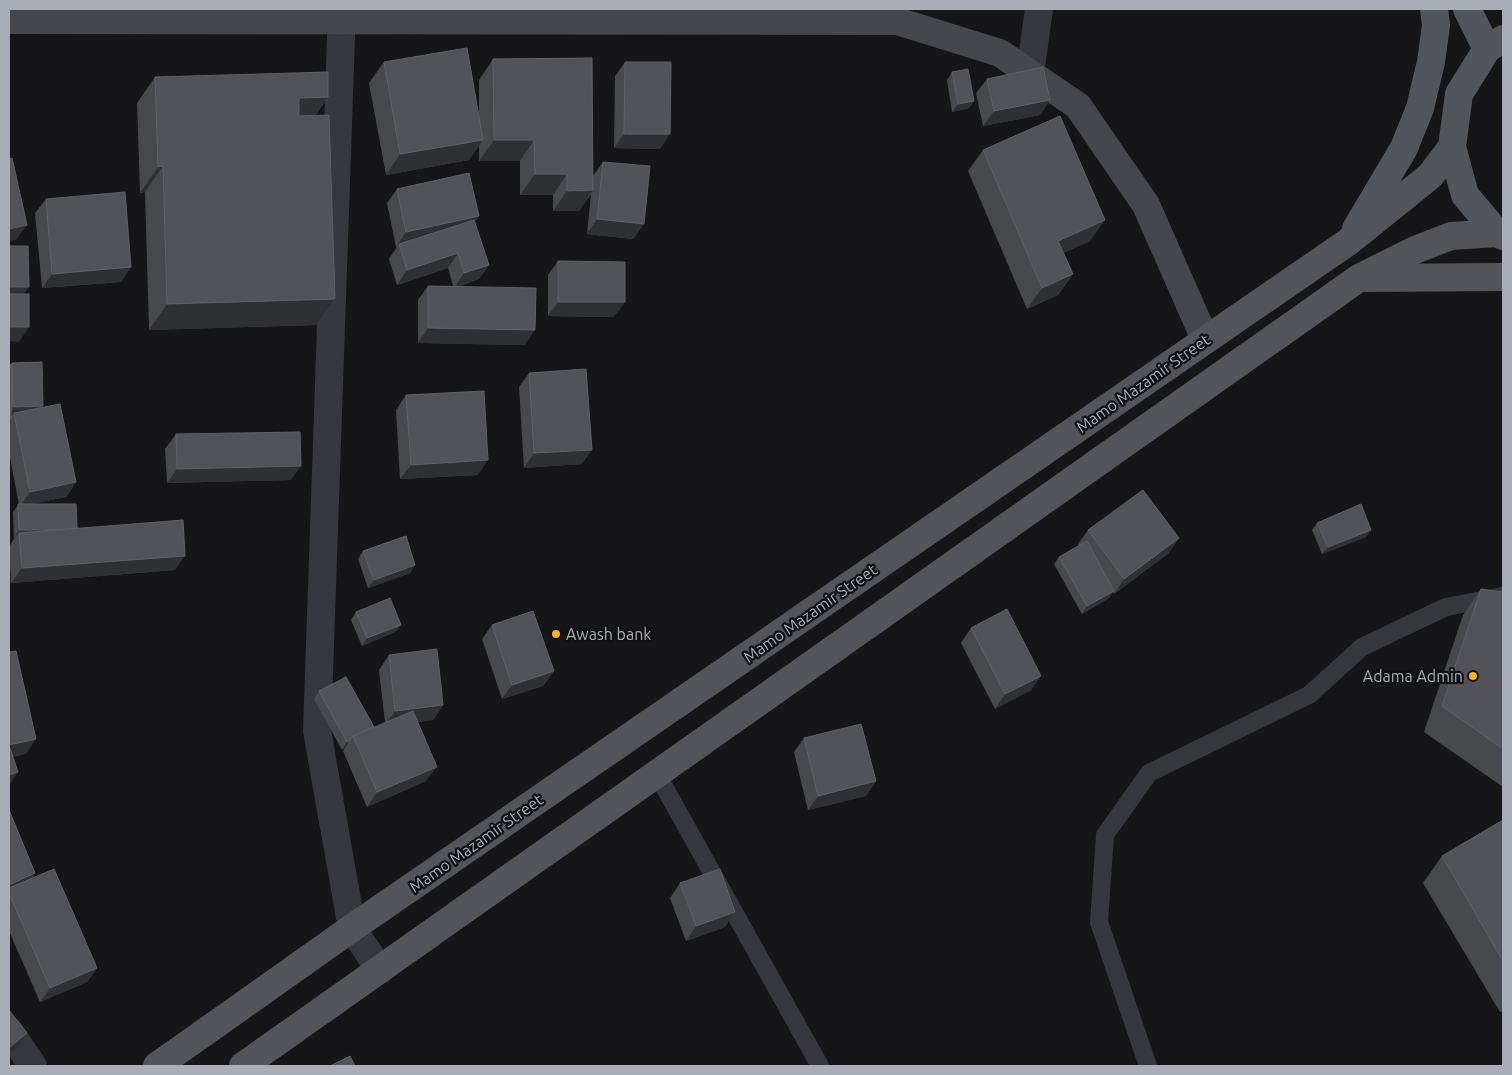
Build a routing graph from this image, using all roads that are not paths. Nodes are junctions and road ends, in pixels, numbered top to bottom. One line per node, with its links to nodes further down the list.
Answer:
1 (1039, 9): 8 (street)
2 (1434, 9): 11 (main road)
3 (1467, 9): 7 (main road)
4 (341, 14): 5 (main road); 6 (main road); 19 (street)
5 (756, 15): 8 (main road)
6 (9, 20)
7 (1495, 44): 9 (main road)
8 (1030, 73): 14 (main road)
9 (1452, 147): 10 (main road); 11 (main road, Mamo Mazamir Street)
10 (1500, 234): 13 (main road)
11 (1348, 242): 14 (main road, Mamo Mazamir Street)
12 (1503, 277): 13 (main road)
13 (1360, 278): 16 (main road)
14 (1206, 339): 15 (main road, Mamo Mazamir Street)
15 (1149, 379): 16 (main road); 19 (main road, Mamo Mazamir Street)
16 (1171, 411): 18 (main road)
17 (1503, 596): 26 (lane)
18 (657, 774): 20 (main road); 25 (lane)
19 (352, 928): 20 (street); 23 (main road, Mamo Mazamir Street)
20 (380, 970): 24 (main road)
21 (9, 1030): 22 (street)
22 (33, 1066)
23 (157, 1066)
24 (243, 1066)
25 (820, 1066)
26 (1148, 1066)

